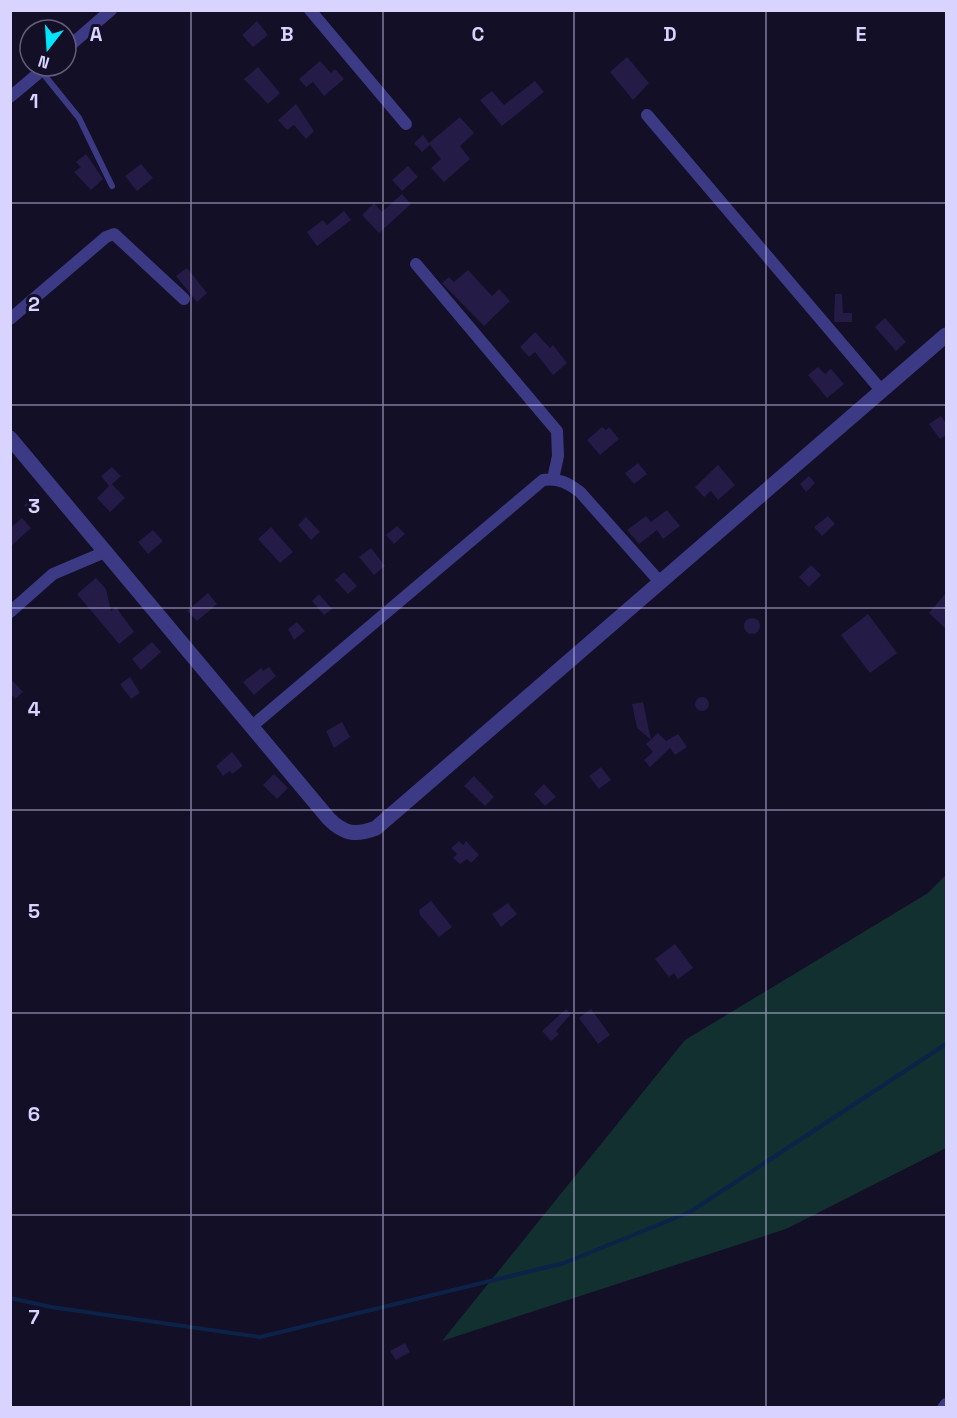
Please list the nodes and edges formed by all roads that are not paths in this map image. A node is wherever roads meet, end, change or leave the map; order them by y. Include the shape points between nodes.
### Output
1 (111, 10) edge
2 (310, 10) edge
3 (78, 39) edge
4 (33, 78) edge
5 (50, 78) edge
6 (10, 97) edge
7 (647, 115) dead end
8 (406, 124) dead end
9 (111, 186) dead end
10 (416, 264) dead end
11 (184, 299) dead end
12 (10, 319) edge
13 (946, 335) edge
14 (881, 390) junction
15 (10, 438) edge
16 (553, 479) junction
17 (105, 552) junction
18 (660, 582) junction
19 (10, 612) edge
20 (251, 727) junction
21 (946, 1404) edge
22 (943, 1407) edge

1 - 3 street
2 - 8 street
4 - 6 street
5 - 9 lane via 79,118
7 - 14 street
10 - 16 street via 557,431 558,456
11 - 12 street via 114,234
13 - 14 street
14 - 18 street
15 - 17 street
16 - 18 street via 580,492
16 - 20 street via 532,487
17 - 19 street via 53,574
17 - 20 street
18 - 20 street via 376,828 363,833 337,827
21 - 22 street

